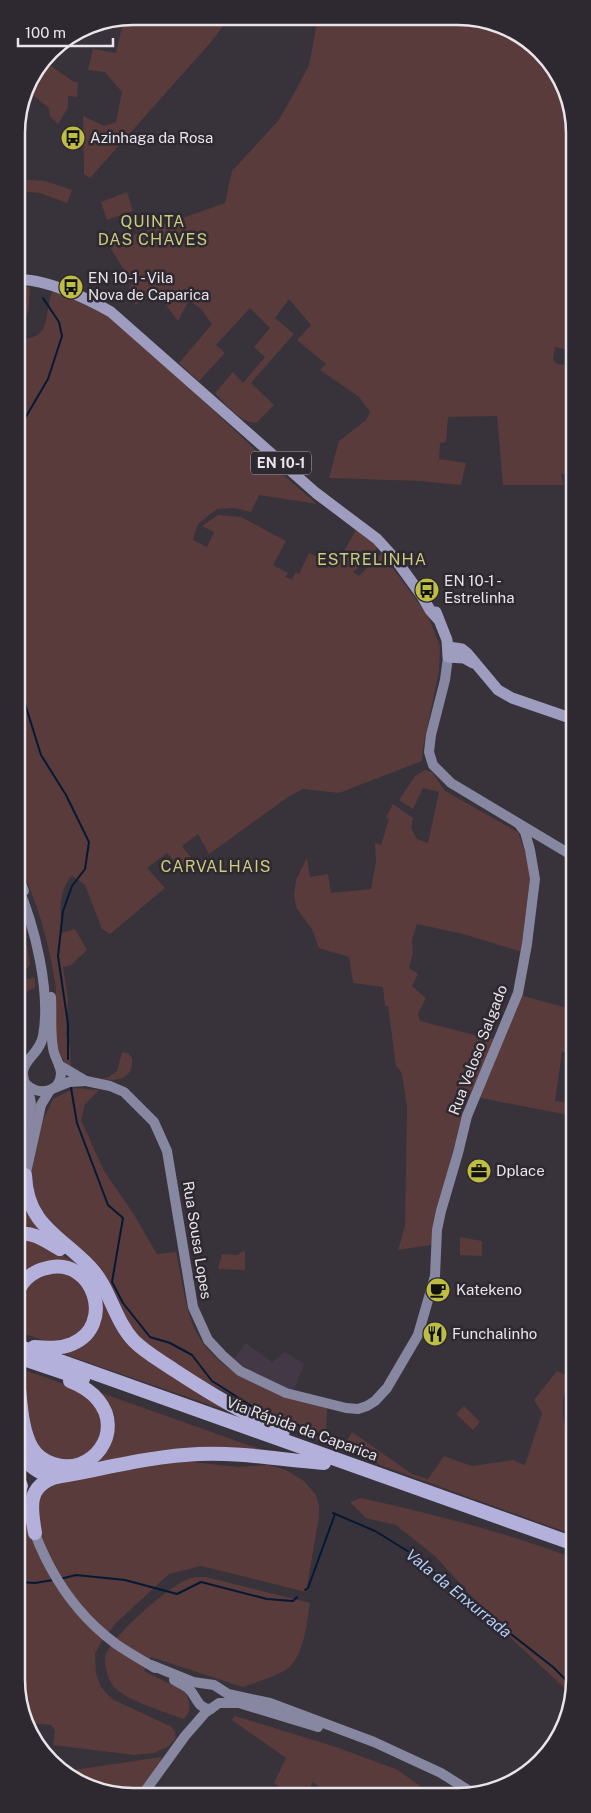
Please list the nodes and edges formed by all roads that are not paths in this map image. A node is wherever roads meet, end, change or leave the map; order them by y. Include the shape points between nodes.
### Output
1 (25, 280) edge
2 (448, 652) junction
3 (566, 717) edge
4 (532, 840) junction
5 (566, 851) edge
6 (25, 893) edge
7 (25, 906) edge
8 (33, 1056) junction
9 (25, 1064) edge
10 (58, 1064) junction
11 (86, 1081) junction
12 (26, 1083) joint
13 (52, 1089) junction
14 (25, 1145) edge
15 (25, 1158) edge
16 (25, 1186) edge
17 (25, 1233) edge
18 (86, 1264) junction
19 (25, 1280) edge
20 (25, 1353) edge
21 (25, 1354) edge
22 (25, 1355) edge
23 (380, 1396) joint
24 (25, 1431) edge
25 (327, 1460) junction
26 (25, 1463) edge
27 (56, 1477) junction
28 (25, 1487) edge
29 (25, 1505) edge
30 (35, 1533) junction
31 (566, 1541) edge
32 (566, 1549) edge
33 (151, 1665) junction
34 (212, 1685) junction
35 (197, 1700) junction
36 (215, 1706) junction
37 (189, 1731) junction
38 (404, 1756) junction
39 (465, 1787) edge
40 (147, 1788) edge

1 - 2 main road, EN 10-1 via 79,294 111,312 316,493 377,539 438,619 445,632
2 - 3 main road via 462,649 498,690 512,698
2 - 4 main road via 446,680 431,735 430,759 437,771 451,783 519,824
4 - 5 main road via 550,842
4 - 23 main road, Rua Veloso Salgado via 535,878 518,993 467,1116 441,1211 435,1276 418,1335 396,1376
6 - 10 main road via 44,959 51,998 52,1046
7 - 8 main road via 36,943 44,998 43,1034
8 - 9 main road
8 - 10 main road via 46,1054
10 - 11 main road, Rua Sousa Lopes
10 - 13 main road via 61,1076
11 - 13 main road, Rua Sousa Lopes via 69,1082
11 - 23 main road, Rua Sousa Lopes via 124,1092 154,1122 167,1151 193,1307 208,1340 240,1371 286,1393 358,1409 372,1404
12 - 13 main road via 37,1091
12 - 14 main road via 31,1105
13 - 15 main road via 41,1105
16 - 18 highway via 30,1206 41,1222
17 - 18 highway via 40,1238
18 - 25 highway via 102,1283 126,1331 146,1351 237,1410 302,1439
19 - 20 highway via 34,1272 52,1266 76,1272 88,1283 96,1308 90,1328 73,1344
21 - 25 highway, Via Rápida da Caparica
22 - 24 highway via 98,1400 106,1415 107,1430 101,1449 95,1455 82,1464 65,1467 39,1457
25 - 27 highway via 198,1454
25 - 31 highway, Via Rápida da Caparica
25 - 32 highway, Via Rápida da Caparica
26 - 27 highway via 47,1476
27 - 30 highway via 43,1483 32,1498
28 - 30 main road
29 - 30 main road
30 - 33 main road via 55,1577 81,1612 116,1644
33 - 34 main road via 194,1682
33 - 35 main road via 185,1686
34 - 35 main road via 199,1688
34 - 36 main road via 221,1695
34 - 38 main road via 228,1694 278,1706
35 - 36 main road via 202,1707
35 - 37 main road
36 - 37 main road
36 - 38 main road via 239,1703
37 - 40 main road
38 - 39 main road

